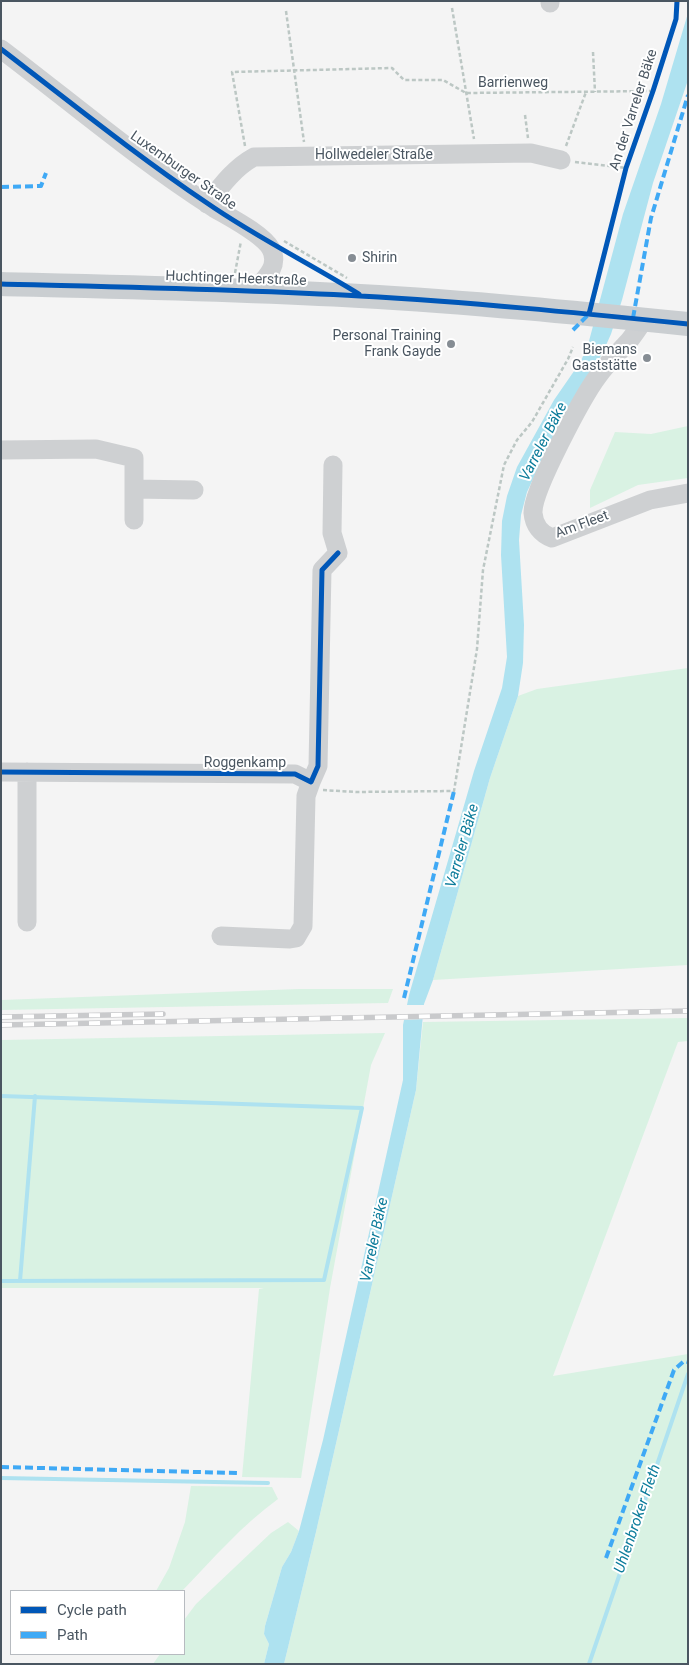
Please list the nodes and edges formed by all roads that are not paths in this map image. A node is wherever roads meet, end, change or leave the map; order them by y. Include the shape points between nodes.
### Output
1 (1, 48) edge
2 (561, 160) road end
3 (207, 204) junction
4 (1, 284) edge
5 (243, 290) junction
6 (644, 320) junction
7 (688, 324) edge
8 (1, 450) edge
9 (333, 465) dead end
10 (134, 490) junction
11 (194, 490) dead end
12 (688, 493) edge
13 (134, 520) dead end
14 (1, 772) edge
15 (27, 772) junction
16 (311, 782) junction
17 (27, 922) dead end
18 (221, 936) dead end

1 - 3 street, Luxemburger Straße
2 - 3 street, Hollwedeler Straße via 530,153 254,156 230,175
3 - 5 street, Luxemburger Straße via 266,241 274,257 274,265
4 - 5 main road, Huchtinger Heerstraße
5 - 6 main road, Huchtinger Heerstraße via 362,296
6 - 7 main road, Huchtinger Heerstraße
6 - 12 street, Am Fleet via 597,377 569,427 536,497 533,512 536,525 543,535 552,538 650,500
8 - 10 street via 96,449 134,458
9 - 16 street via 332,532 338,553 322,570 318,766
10 - 11 street
10 - 13 street
14 - 15 street, Roggenkamp
15 - 16 street, Roggenkamp via 295,774
15 - 17 street
16 - 18 street via 306,796 303,926 296,938

